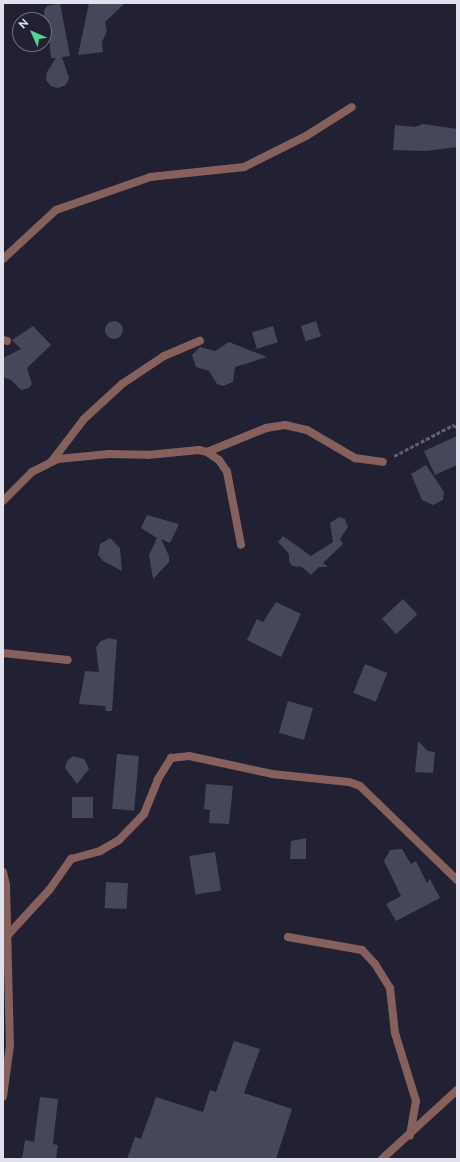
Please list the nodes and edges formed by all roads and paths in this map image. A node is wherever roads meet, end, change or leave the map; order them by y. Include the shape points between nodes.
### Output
1 (352, 107) dead end
2 (3, 259) edge
3 (200, 341) dead end
4 (457, 426) edge
5 (207, 452) junction
6 (52, 461) junction
7 (382, 462) joint
8 (3, 501) edge
9 (241, 545) dead end
10 (3, 653) edge
11 (68, 660) dead end
12 (3, 872) edge
13 (457, 880) edge
14 (7, 936) junction
15 (288, 937) dead end
16 (457, 1090) edge
17 (3, 1098) edge
18 (410, 1135) junction
19 (382, 1159) edge

1 - 2 street via 306,136 244,167 150,177 56,210
3 - 6 street via 164,356 122,384 84,419
4 - 7 path via 453,425
5 - 6 street via 199,450 148,455 109,454
5 - 7 street via 266,428 285,425 307,430 355,458
5 - 9 street via 219,460 227,472
6 - 8 street via 32,472
10 - 11 street
12 - 14 street
13 - 14 street via 360,786 349,782 272,774 190,756 171,758 158,779 144,814 120,840 100,850 70,859 50,889
14 - 17 street via 10,1045
15 - 18 street via 362,950 375,964 390,988 395,1033 416,1101
16 - 18 street
18 - 19 street

